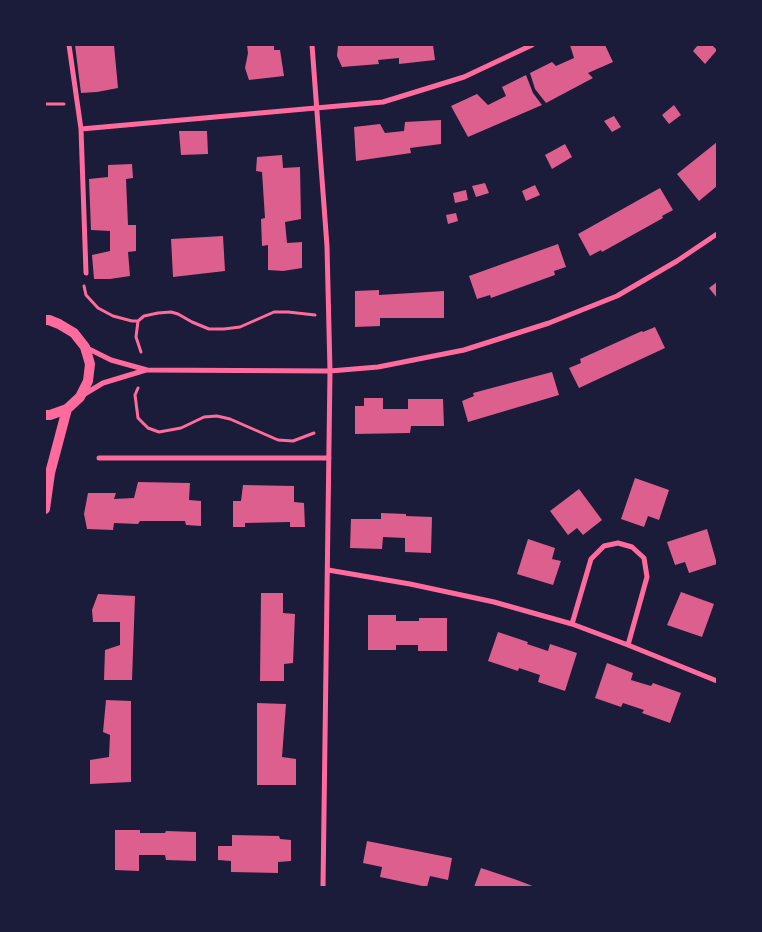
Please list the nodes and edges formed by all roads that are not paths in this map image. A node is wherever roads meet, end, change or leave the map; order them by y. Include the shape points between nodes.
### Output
1 (69, 45) edge
2 (312, 45) edge
3 (532, 45) edge
4 (318, 107) junction
5 (81, 129) junction
6 (717, 234) edge
7 (86, 273) road end
8 (46, 317) edge
9 (85, 347) junction
10 (147, 370) junction
11 (330, 371) junction
12 (80, 397) junction
13 (67, 409) junction
14 (45, 415) edge
15 (99, 458) dead end
16 (329, 458) junction
17 (45, 509) edge
18 (328, 570) junction
19 (572, 624) junction
20 (628, 645) junction
21 (717, 681) edge
22 (323, 887) edge

1 - 5 street
2 - 4 street
3 - 4 street via 464,77 383,102
4 - 5 street
4 - 11 street via 327,246
5 - 7 street
6 - 11 street via 617,296 549,323 464,350 378,367
8 - 9 main road via 74,333
9 - 10 street via 111,360
9 - 12 main road via 90,364 88,381
10 - 11 street
10 - 12 street via 103,382
11 - 16 street
12 - 13 main road
13 - 14 main road
13 - 17 main road via 50,473
15 - 16 street
16 - 18 street
18 - 19 street via 494,602
18 - 22 street
19 - 20 street
19 - 20 street via 591,560 604,546 618,543 632,547 644,558 647,577
20 - 21 street

